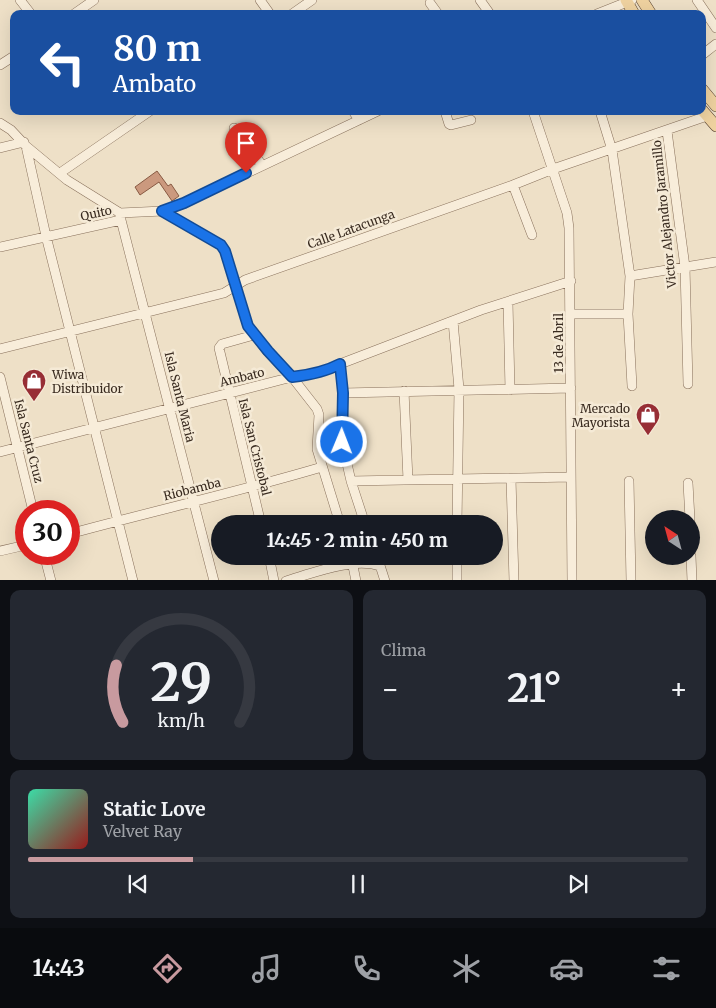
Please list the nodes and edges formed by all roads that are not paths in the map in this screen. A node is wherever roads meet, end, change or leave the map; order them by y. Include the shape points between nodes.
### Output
1 (20, 0) edge
2 (94, 0) edge
3 (312, 0) edge
4 (628, 1) edge
5 (84, 3) edge
6 (430, 3) dead end
7 (28, 10) edge
8 (298, 10) edge
9 (435, 10) edge
10 (607, 10) edge
11 (706, 13) edge
12 (716, 28) edge
13 (716, 44) edge
14 (706, 52) edge
15 (706, 94) edge
16 (716, 106) edge
17 (706, 114) edge
18 (144, 115) edge
19 (356, 115) edge
20 (370, 115) edge
21 (446, 115) edge
22 (534, 115) edge
23 (601, 115) edge
24 (701, 115) edge
25 (360, 120) junction
26 (472, 120) dead end
27 (0, 123) edge
28 (716, 126) edge
29 (234, 128) dead end
30 (667, 130) junction
31 (25, 144) junction
32 (0, 148) edge
33 (612, 150) junction
34 (262, 165) junction
35 (553, 169) junction
36 (60, 173) junction
37 (513, 185) junction
38 (162, 211) junction
39 (120, 216) junction
40 (532, 235) dead end
41 (46, 236) junction
42 (0, 247) edge
43 (716, 262) edge
44 (685, 267) junction
45 (630, 276) junction
46 (571, 281) junction
47 (236, 286) junction
48 (508, 302) junction
49 (146, 312) junction
50 (571, 314) junction
51 (628, 314) junction
52 (453, 321) junction
53 (71, 332) junction
54 (254, 335) junction
55 (0, 349) edge
56 (340, 364) junction
57 (0, 377) edge
58 (292, 377) junction
59 (688, 384) dead end
60 (632, 386) dead end
61 (571, 388) junction
62 (459, 389) junction
63 (510, 390) junction
64 (404, 391) junction
65 (228, 393) junction
66 (343, 393) junction
67 (170, 408) junction
68 (94, 427) junction
69 (18, 447) junction
70 (0, 452) edge
71 (322, 467) junction
72 (571, 477) junction
73 (511, 479) junction
74 (408, 480) junction
75 (456, 480) junction
76 (351, 481) junction
77 (628, 482) dead end
78 (688, 483) dead end
79 (252, 487) junction
80 (30, 500) edge
81 (192, 501) junction
82 (690, 510) edge
83 (259, 515) edge
84 (337, 515) edge
85 (363, 515) edge
86 (457, 515) edge
87 (118, 521) junction
88 (80, 531) edge
89 (15, 548) edge
90 (0, 552) edge
91 (47, 565) edge
92 (271, 565) edge
93 (336, 565) edge
94 (353, 565) edge
95 (375, 565) edge
96 (457, 565) edge
97 (691, 565) edge
98 (380, 566) joint
99 (51, 580) edge
100 (134, 580) edge
101 (214, 580) edge
102 (274, 580) edge
103 (286, 580) edge
104 (356, 580) edge
105 (384, 580) edge
106 (457, 580) edge
107 (514, 580) edge
108 (572, 580) edge
109 (631, 580) edge
110 (692, 580) edge

1 - 7 street
2 - 5 street
3 - 8 street
4 - 10 street
6 - 9 street
11 - 12 street
13 - 14 street
15 - 16 main road
17 - 28 main road
18 - 36 street
19 - 25 street
20 - 25 street, Quito
21 - 26 street via 451,125
22 - 35 street, 13 de Abril
23 - 33 street
24 - 30 street, Calle Latacunga
25 - 34 street, Quito
27 - 31 street
29 - 34 street
30 - 33 street, Calle Latacunga
30 - 44 street, Victor Alejandro Jaramillo
31 - 32 street
31 - 36 street
31 - 41 street
33 - 35 street, Calle Latacunga
33 - 45 street
34 - 38 street, Quito
35 - 37 street, Calle Latacunga
35 - 46 street, 13 de Abril via 567,213
36 - 39 street
37 - 40 street
37 - 47 street, Calle Latacunga via 245,280
38 - 39 street, Quito
38 - 47 street via 221,245
39 - 41 street, Quito
39 - 49 street, Isla Santa Maria
41 - 42 street, Quito
41 - 53 street
43 - 44 street
44 - 45 street
44 - 59 street, Victor Alejandro Jaramillo
45 - 51 street
46 - 48 street, Ambato
46 - 50 street, 13 de Abril
47 - 49 street, Calle Latacunga via 224,293
47 - 54 street via 248,326
48 - 52 street, Ambato
48 - 63 street
49 - 53 street, Calle Latacunga
49 - 67 street, Isla Santa Maria
50 - 51 street
50 - 61 street, 13 de Abril
51 - 60 street
52 - 56 street, Ambato
52 - 62 street
53 - 55 street, Calle Latacunga
53 - 68 street
54 - 58 street
54 - 65 street, Isla San Cristobal via 218,348
56 - 58 street, Ambato via 306,376
56 - 66 street
57 - 69 street, Isla Santa Cruz
58 - 65 street, Ambato
58 - 71 street via 319,415 317,449
61 - 63 street
61 - 72 street, 13 de Abril
62 - 63 street
62 - 64 street
62 - 75 street
64 - 66 street
64 - 74 street
65 - 67 street, Ambato
65 - 79 street, Isla San Cristobal
66 - 76 street via 342,442
67 - 68 street, Ambato
67 - 81 street, Isla Santa Maria
68 - 69 street, Ambato
68 - 87 street
69 - 70 street, Ambato
69 - 80 street, Isla Santa Cruz
71 - 79 street, Riobamba
71 - 84 street
72 - 73 street
72 - 108 street, 13 de Abril
73 - 75 street
73 - 107 street
74 - 75 street
74 - 76 street
75 - 86 street
76 - 85 street
77 - 109 street
78 - 82 street
79 - 81 street, Riobamba
79 - 83 street, Isla San Cristobal
81 - 87 street, Riobamba
81 - 101 street, Isla Santa Maria
87 - 88 street, Riobamba
87 - 100 street
89 - 90 street
91 - 99 street
92 - 102 street
93 - 103 street
94 - 104 street
95 - 98 street
96 - 106 street
97 - 110 street
98 - 105 street

